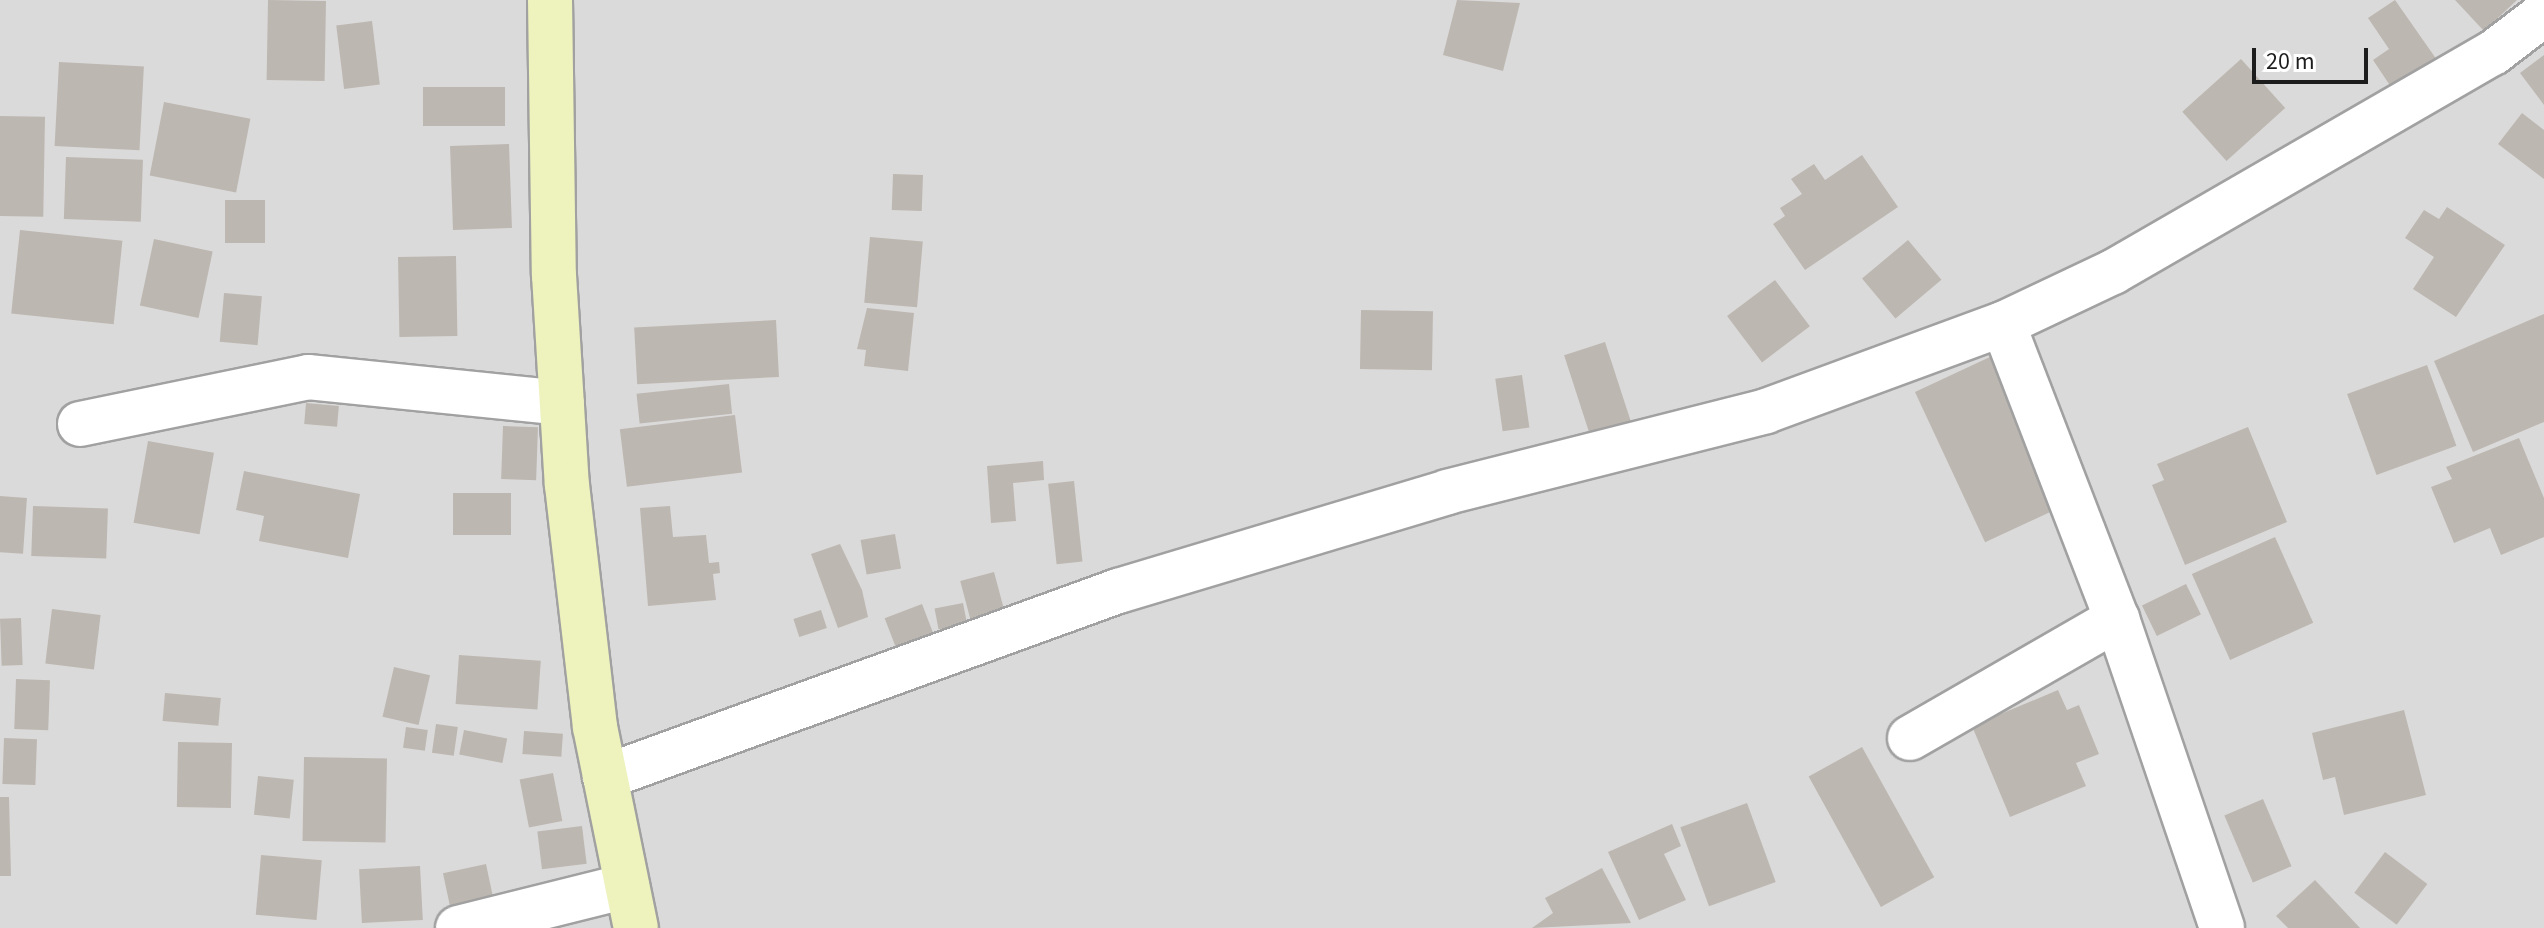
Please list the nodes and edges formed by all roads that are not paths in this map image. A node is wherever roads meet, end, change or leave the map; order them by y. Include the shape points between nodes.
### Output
1 (550, 0) edge
2 (2544, 14) edge
3 (2003, 324) junction
4 (562, 403) junction
5 (80, 424) dead end
6 (2117, 619) junction
7 (1910, 738) dead end
8 (605, 777) junction
9 (627, 886) junction
10 (458, 928) edge
11 (636, 928) edge
12 (2222, 928) edge

1 - 4 street
2 - 3 street via 2493,53 2113,272
3 - 6 street
3 - 8 street via 1766,411 1447,492 1118,591
4 - 5 street via 308,377
4 - 8 street
6 - 7 street
6 - 12 street
8 - 9 street
9 - 10 street
9 - 11 street

